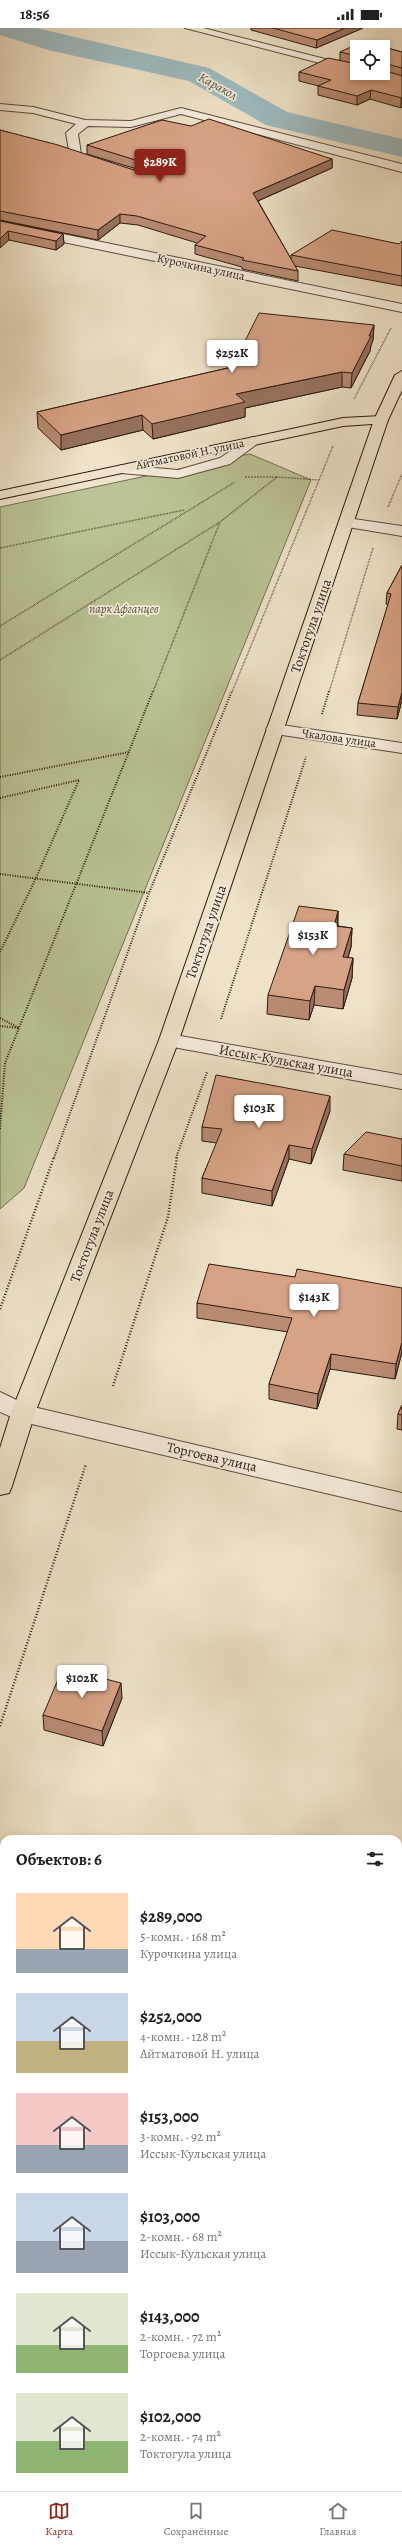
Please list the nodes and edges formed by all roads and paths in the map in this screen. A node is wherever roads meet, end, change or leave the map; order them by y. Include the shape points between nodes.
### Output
1 (190, 28) edge
2 (350, 68) edge
3 (0, 107) edge
4 (85, 123) junction
5 (110, 167) edge
6 (402, 168) edge
7 (0, 225) edge
8 (402, 308) edge
9 (402, 375) edge
10 (351, 406) dead end
11 (381, 420) junction
12 (252, 441) joint
13 (334, 444) dead end
14 (121, 469) joint
15 (402, 474) edge
16 (277, 477) junction
17 (243, 478) dead end
18 (319, 480) junction
19 (237, 482) dead end
20 (0, 495) edge
21 (388, 507) dead end
22 (187, 510) junction
23 (220, 522) junction
24 (347, 522) junction
25 (402, 531) edge
26 (375, 542) dead end
27 (0, 548) edge
28 (0, 626) edge
29 (0, 660) edge
30 (321, 720) dead end
31 (275, 729) junction
32 (402, 748) edge
33 (129, 752) junction
34 (306, 756) dead end
35 (0, 777) edge
36 (0, 798) edge
37 (0, 874) edge
38 (36, 878) junction
39 (77, 883) junction
40 (149, 893) junction
41 (0, 952) edge
42 (0, 1018) edge
43 (221, 1020) dead end
44 (0, 1026) edge
45 (19, 1028) junction
46 (169, 1040) junction
47 (207, 1071) dead end
48 (402, 1082) edge
49 (0, 1129) edge
50 (0, 1309) edge
51 (113, 1386) dead end
52 (0, 1401) edge
53 (23, 1413) junction
54 (86, 1464) dead end
55 (0, 1486) edge
56 (402, 1502) edge
57 (0, 1726) edge

1 - 2 street
3 - 4 street via 34,110
4 - 5 street via 72,133 76,156
4 - 6 street via 131,124 181,111
7 - 8 street, Курочкина улица
8 - 10 path
9 - 11 main road, Токтогула улица
11 - 12 main road, Айтматовой Н. улица via 343,422
11 - 24 main road, Токтогула улица
12 - 14 street via 225,462 178,474
13 - 18 path
14 - 20 main road, Айтматовой Н. улица
15 - 21 path
16 - 17 path
16 - 18 path
16 - 23 path
18 - 40 path
19 - 22 path
22 - 27 path
22 - 28 path
23 - 29 path
23 - 33 path
24 - 25 street
24 - 31 main road, Токтогула улица
26 - 30 path
31 - 32 street, Чкалова улица
31 - 46 main road, Токтогула улица
33 - 35 path
33 - 39 path
34 - 43 path
36 - 38 path via 79,780
37 - 38 path
38 - 39 path
38 - 41 path
39 - 40 path
39 - 45 path
40 - 50 path
42 - 45 path
44 - 45 path
45 - 49 path via 5,1063
46 - 48 street, Иссык-Кульская улица
46 - 53 main road, Токтогула улица
47 - 51 path via 176,1159 168,1217
52 - 53 street, Торгоева улица
53 - 55 main road, Токтогула улица
53 - 56 street, Торгоева улица
54 - 57 path

